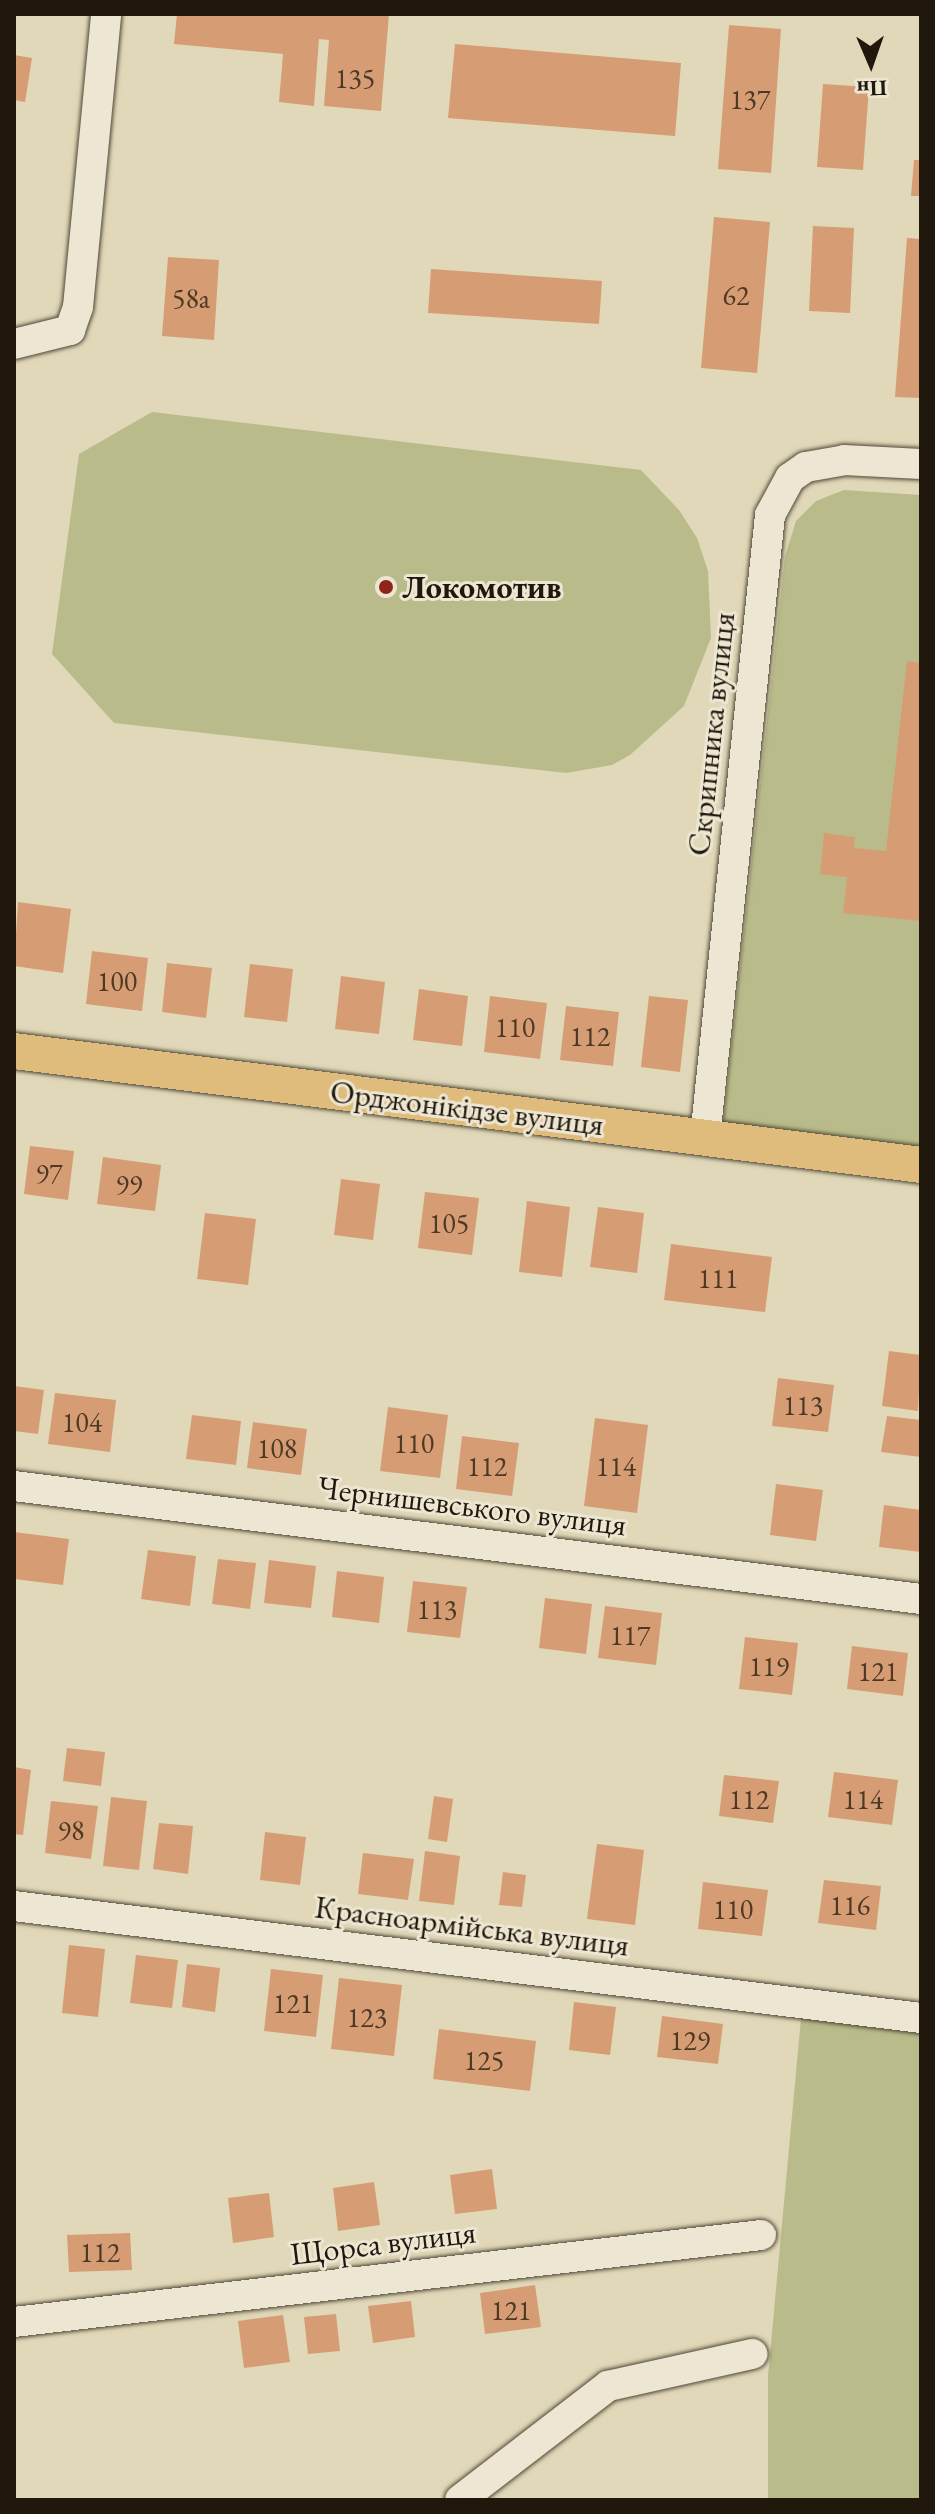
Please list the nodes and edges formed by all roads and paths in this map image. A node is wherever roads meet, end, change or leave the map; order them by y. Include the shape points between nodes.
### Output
1 (106, 14) edge
2 (14, 344) edge
3 (921, 464) edge
4 (14, 1051) edge
5 (705, 1138) junction
6 (921, 1165) edge
7 (14, 1486) edge
8 (921, 1599) edge
9 (14, 1906) edge
10 (921, 2018) edge
11 (761, 2235) dead end
12 (14, 2322) edge
13 (752, 2354) dead end
14 (460, 2500) edge

1 - 2 street via 78,307 70,330
3 - 5 street, Скрипника вулиця via 844,460 806,467 790,478 770,515
4 - 5 main road, Орджонікідзе вулиця
5 - 6 main road, Орджонікідзе вулиця
7 - 8 street, Чернишевського вулиця
9 - 10 street, Красноармійська вулиця
11 - 12 street, Щорса вулиця
13 - 14 street via 608,2386

